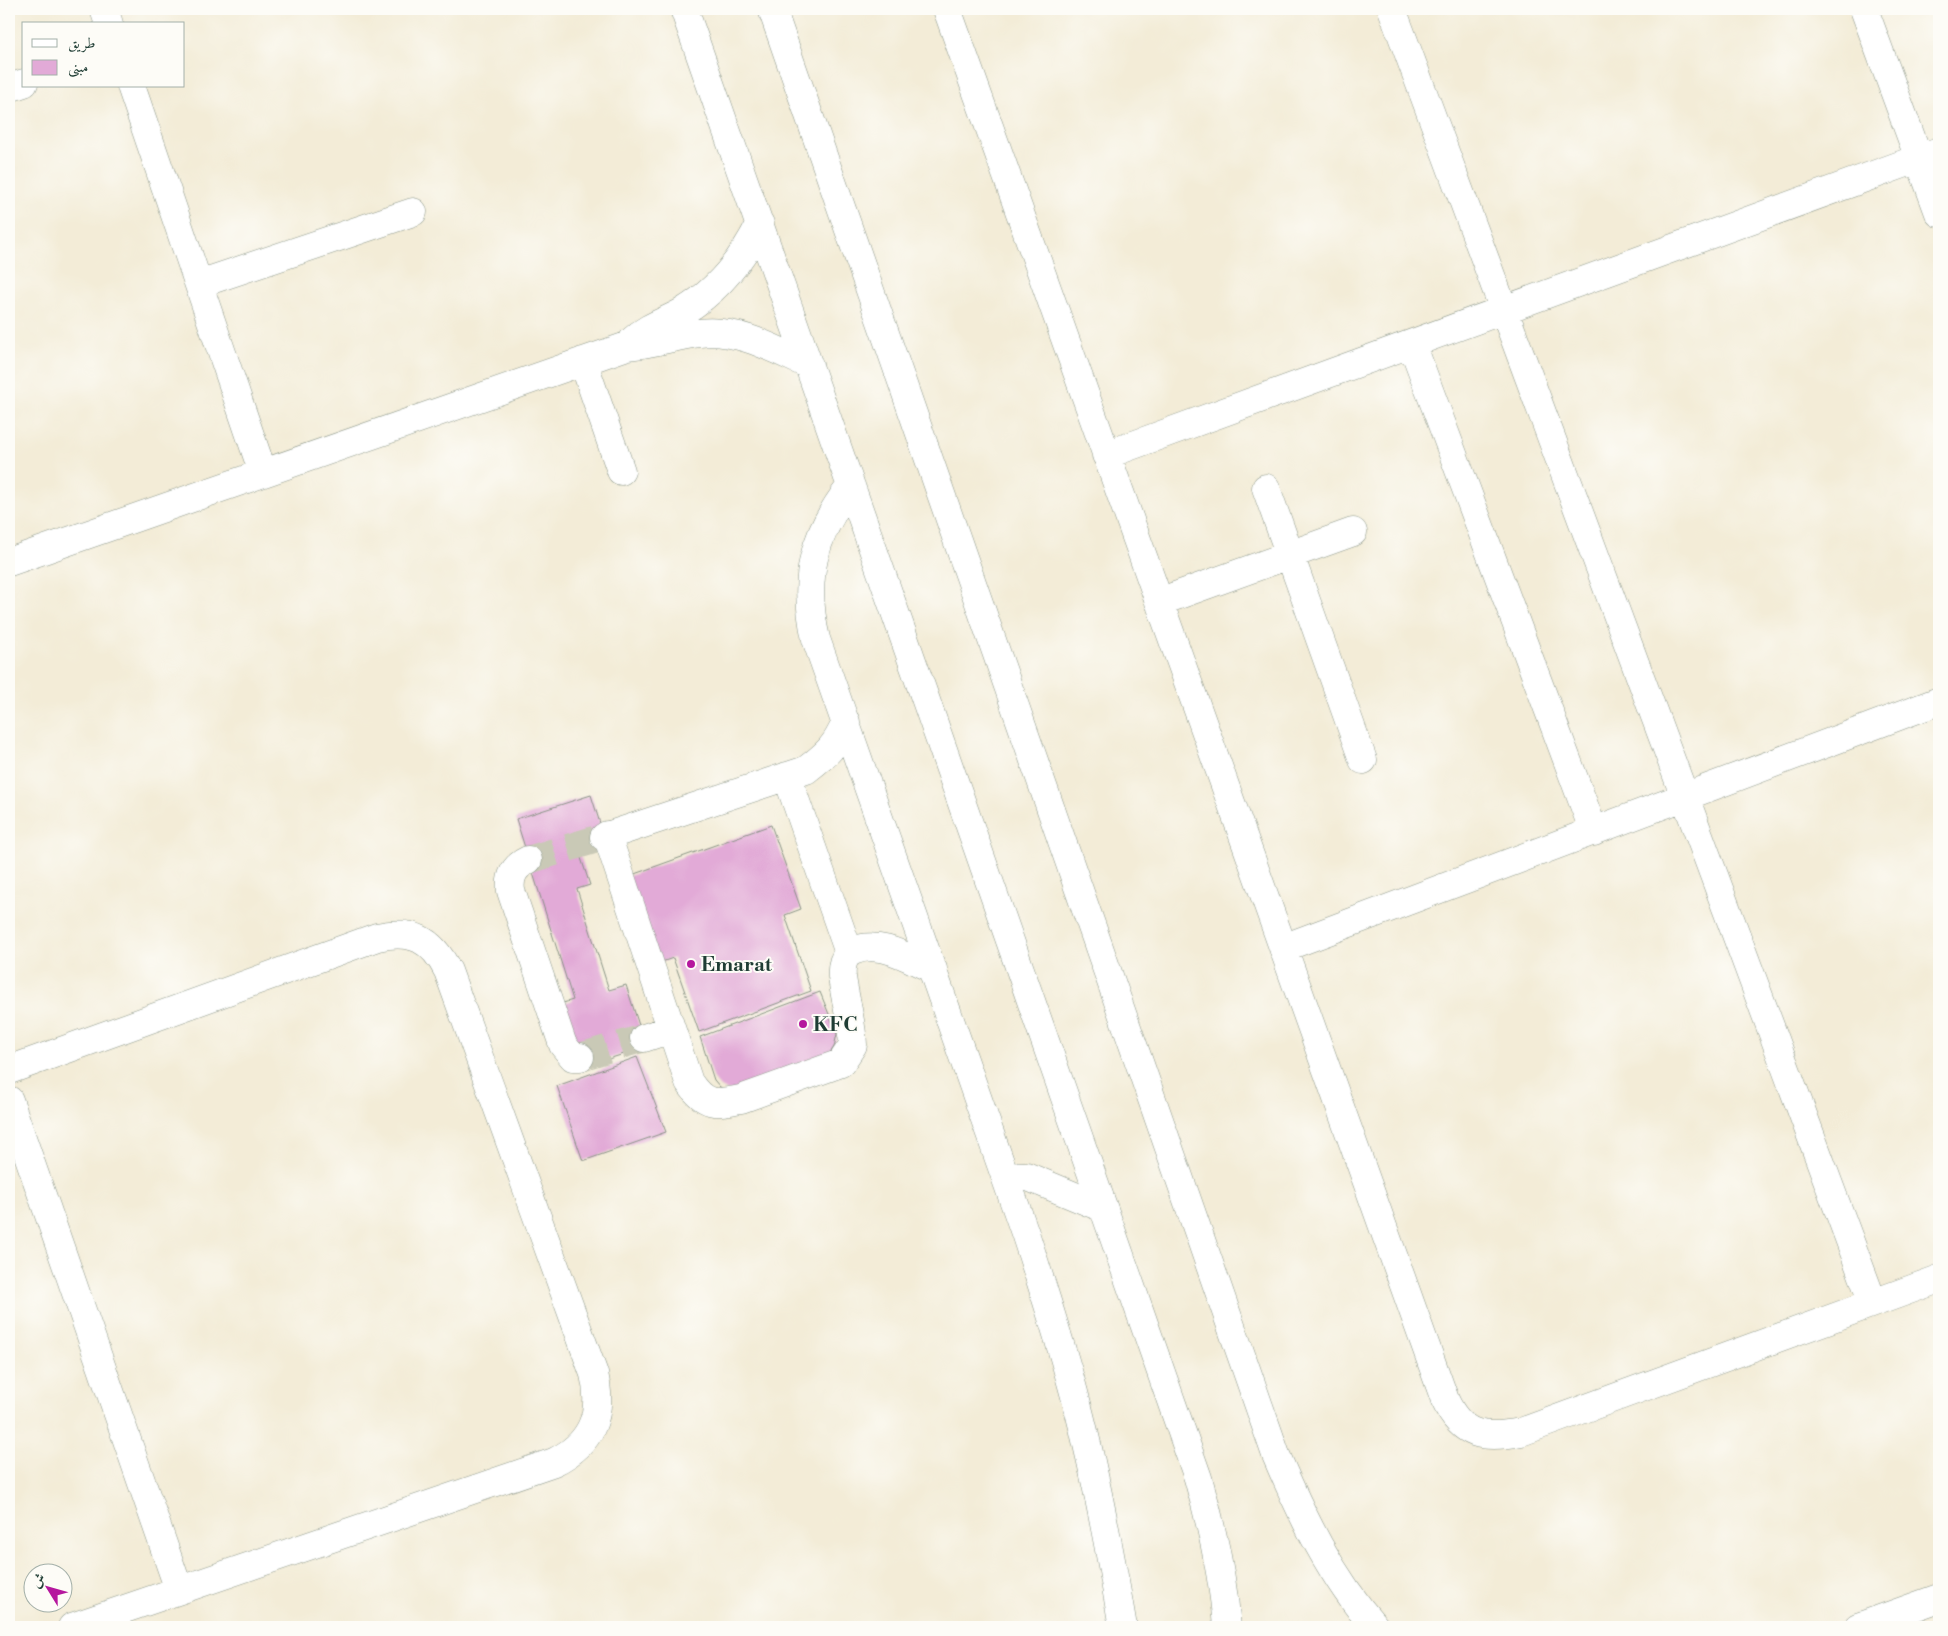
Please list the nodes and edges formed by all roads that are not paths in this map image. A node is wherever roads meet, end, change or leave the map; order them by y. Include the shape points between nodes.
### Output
1 (104, 9) edge
2 (684, 9) edge
3 (772, 9) edge
4 (948, 9) edge
5 (1392, 9) edge
6 (1864, 9) edge
7 (109, 22) edge
8 (22, 84) edge
9 (9, 88) edge
10 (132, 88) edge
11 (1929, 155) edge
12 (413, 212) dead end
13 (1939, 213) edge
14 (760, 224) junction
15 (199, 284) junction
16 (1504, 310) junction
17 (1412, 344) junction
18 (627, 346) junction
19 (583, 361) junction
20 (808, 365) junction
21 (1106, 455) junction
22 (621, 471) dead end
23 (263, 473) junction
24 (851, 486) junction
25 (1266, 488) dead end
26 (1353, 532) dead end
27 (1290, 555) junction
28 (9, 562) edge
29 (1159, 602) junction
30 (1939, 701) edge
31 (846, 722) junction
32 (1363, 760) dead end
33 (787, 776) junction
34 (1685, 798) junction
35 (1594, 832) junction
36 (528, 860) tunnel mouth
37 (1283, 948) junction
38 (849, 952) junction
39 (933, 969) junction
40 (671, 1029) junction
41 (644, 1038) tunnel mouth
42 (580, 1057) dead end
43 (9, 1070) edge
44 (9, 1100) edge
45 (1005, 1175) junction
46 (1103, 1208) junction
47 (1939, 1279) edge
48 (1873, 1303) junction
49 (179, 1590) junction
50 (1939, 1598) edge
51 (72, 1627) edge
52 (1123, 1627) edge
53 (1227, 1627) edge
54 (1375, 1627) edge
55 (1858, 1627) edge

1 - 7 street
2 - 14 street
3 - 54 street via 1276,1455 1317,1543
4 - 21 street
5 - 16 street
6 - 11 street
8 - 9 street
10 - 15 street
11 - 13 street
11 - 16 street
12 - 15 street
14 - 18 street via 745,252 720,283 683,312 643,332
14 - 20 street
15 - 23 street
16 - 17 street
16 - 34 street
17 - 21 street
17 - 35 street
18 - 19 street
18 - 20 street via 700,333 729,334 756,341
19 - 22 street
19 - 23 street
20 - 24 street
21 - 29 street
23 - 28 street
24 - 31 street via 836,504 816,547 809,593 816,639
24 - 46 street
25 - 27 street
26 - 27 street
27 - 29 street
27 - 32 street
29 - 37 street
30 - 34 street
31 - 33 street via 839,740 824,756 806,770
31 - 39 street
33 - 38 street
33 - 40 street via 606,836
34 - 35 street
34 - 48 street
35 - 37 street
36 - 42 street via 513,873 511,891 563,1045 573,1057
37 - 48 street via 1445,1400 1456,1420 1465,1427 1487,1436 1521,1432
38 - 39 street via 861,947 888,949
38 - 40 street via 843,961 842,975 853,1045 840,1063 741,1098 709,1102 698,1095 689,1082
39 - 45 street
40 - 41 street
43 - 49 street via 377,937 403,934 428,943 448,971 594,1374 598,1409 583,1442 570,1454
44 - 49 street
45 - 46 street via 1026,1176
45 - 52 street via 1052,1316 1076,1401 1097,1486
46 - 53 street via 1198,1478 1213,1534
47 - 48 street
49 - 51 street
50 - 55 street

